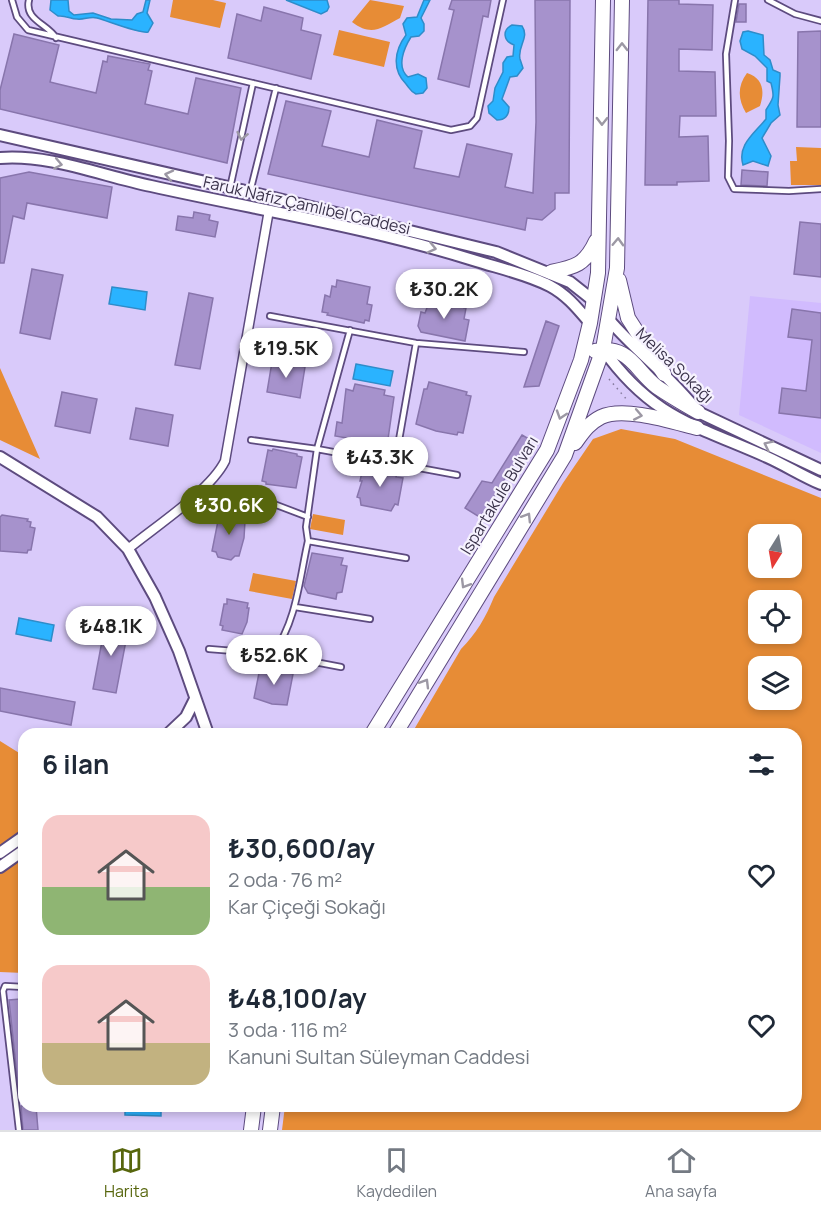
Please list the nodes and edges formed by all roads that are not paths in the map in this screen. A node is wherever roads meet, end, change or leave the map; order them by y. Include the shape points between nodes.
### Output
1 (12, 0) edge
2 (29, 0) edge
3 (503, 0) edge
4 (603, 0) edge
5 (622, 0) edge
6 (735, 0) edge
7 (768, 0) edge
8 (821, 21) edge
9 (56, 38) junction
10 (253, 83) junction
11 (276, 88) junction
12 (0, 135) edge
13 (0, 158) edge
14 (230, 188) junction
15 (821, 189) edge
16 (256, 193) junction
17 (283, 200) junction
18 (269, 210) junction
19 (600, 234) junction
20 (617, 268) junction
21 (550, 273) junction
22 (594, 301) junction
23 (270, 316) dead end
24 (610, 321) junction
25 (590, 323) junction
26 (350, 330) junction
27 (416, 343) junction
28 (603, 350) junction
29 (524, 352) dead end
30 (581, 360) junction
31 (664, 374) junction
32 (698, 412) junction
33 (697, 428) junction
34 (251, 440) dead end
35 (317, 448) junction
36 (0, 457) edge
37 (395, 463) junction
38 (560, 464) junction
39 (821, 470) edge
40 (457, 475) dead end
41 (821, 484) edge
42 (237, 490) dead end
43 (308, 517) junction
44 (308, 541) junction
45 (128, 549) junction
46 (406, 558) dead end
47 (295, 608) junction
48 (370, 620) dead end
49 (208, 649) dead end
50 (273, 654) junction
51 (341, 667) dead end
52 (195, 699) junction
53 (174, 728) edge
54 (206, 728) edge
55 (376, 728) edge
56 (399, 728) edge
57 (18, 840) edge
58 (0, 853) edge
59 (18, 854) edge
60 (0, 867) edge
61 (18, 987) edge
62 (253, 1112) edge
63 (272, 1112) edge
64 (19, 1130) edge
65 (251, 1130) edge
66 (270, 1130) edge

1 - 9 lane via 17,17 28,30
2 - 9 lane via 30,14 52,30
3 - 11 lane via 477,118 470,126 451,130
4 -> 19 main road, Ispartakule Bulvarı
20 -> 5 main road
6 - 15 lane via 726,54 728,177 734,189
7 - 8 lane via 795,14
9 - 10 lane
10 - 11 lane
10 -> 14 lane
11 - 16 lane
14 -> 12 street, Faruk Nafız Çamlıbel Caddesi
13 -> 18 street, Faruk Nafız Çamlıbel Caddesi via 14,156 65,165
14 - 16 street, Faruk Nafız Çamlıbel Caddesi
16 - 17 street, Faruk Nafız Çamlıbel Caddesi
16 - 18 street
17 - 18 street
17 - 21 street, Faruk Nafız Çamlıbel Caddesi via 496,252
18 -> 25 street, Faruk Nafız Çamlıbel Caddesi via 442,250 532,278 560,292
18 - 45 street via 225,460 205,486
19 - 21 main road via 582,263
19 - 22 main road, Ispartakule Bulvarı
20 - 24 main road
20 - 31 main road via 628,318
21 - 22 street, Faruk Nafız Çamlıbel Caddesi via 570,282
22 - 24 main road
22 - 25 main road, Ispartakule Bulvarı
23 - 26 lane
24 - 28 main road
24 - 31 street, Melisa Sokağı
25 - 28 main road
25 - 30 main road, Ispartakule Bulvarı
26 - 27 lane
26 - 35 lane
27 - 29 lane
27 - 37 lane
28 - 30 main road
28 - 32 main road via 614,349 624,354 656,386
28 - 33 street, Melisa Sokağı via 642,395
28 - 38 main road
30 -> 55 main road, Ispartakule Bulvarı via 547,450
31 - 32 street, Melisa Sokağı
39 -> 32 street, Melisa Sokağı
38 -> 33 main road via 587,427 607,415 633,414
33 - 41 street, Melisa Sokağı
34 - 35 lane
35 - 37 lane
35 - 43 lane
36 - 45 street via 97,517
37 - 40 lane
56 -> 38 main road
42 - 43 lane
43 - 44 lane
44 - 46 lane
44 - 47 lane
45 - 52 street via 155,597
47 - 48 lane
47 - 50 lane via 286,636
49 - 50 lane
50 - 51 lane
52 - 53 street via 186,717
52 - 54 street
57 - 58 street
59 - 60 street
61 - 64 lane via 5,986 3,991
62 - 65 main road
63 - 66 main road

